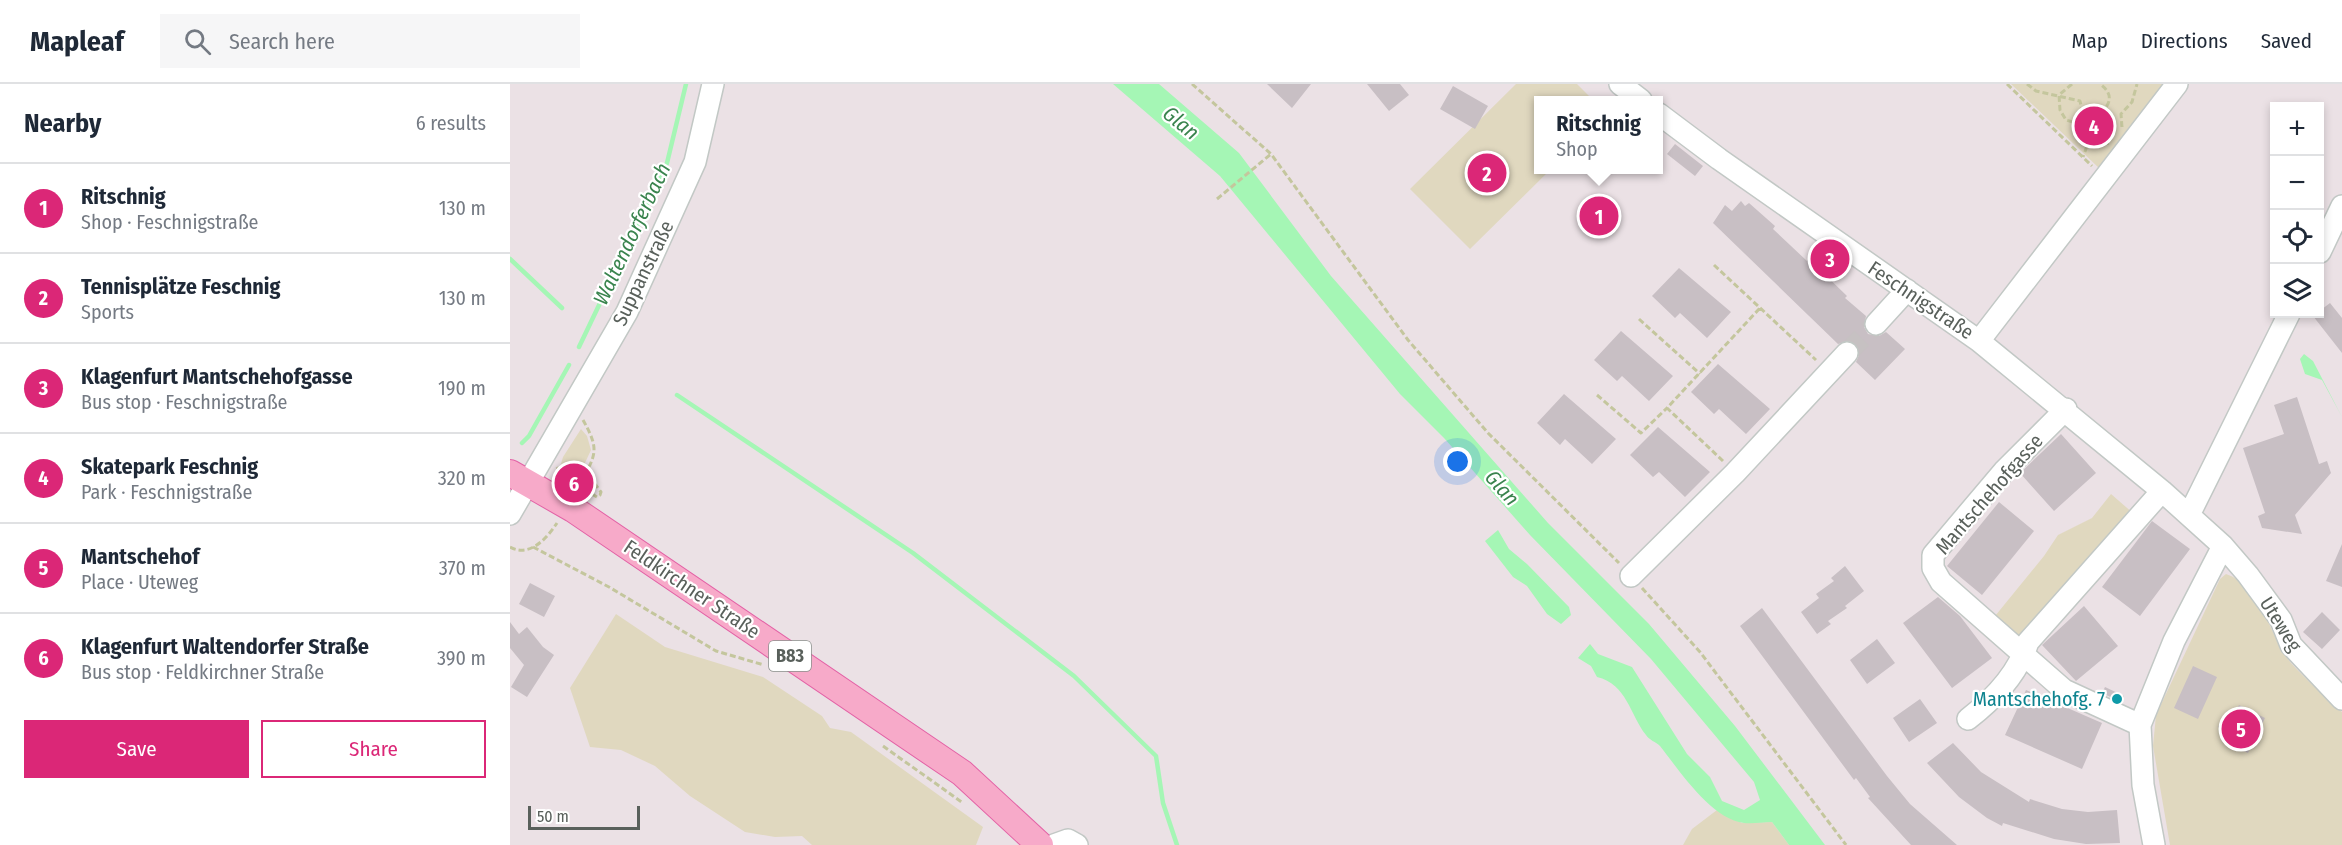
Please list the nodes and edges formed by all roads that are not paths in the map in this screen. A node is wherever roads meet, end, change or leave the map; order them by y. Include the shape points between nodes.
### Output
1 (712, 84) edge
2 (1620, 84) edge
3 (2177, 84) edge
4 (1636, 96) edge
5 (1663, 117) edge
6 (2342, 206) edge
7 (2324, 242) edge
8 (1906, 290) junction
9 (2287, 318) edge
10 (1876, 324) tunnel mouth
11 (1979, 341) junction
12 (1848, 353) tunnel mouth
13 (2066, 409) junction
14 (519, 478) edge
15 (2162, 491) junction
16 (510, 514) edge
17 (2189, 515) junction
18 (2223, 546) junction
19 (1631, 576) road end
20 (2024, 656) junction
21 (2342, 699) edge
22 (1968, 719) dead end
23 (2140, 725) junction
24 (1040, 845) edge
25 (1054, 845) edge
26 (1077, 845) edge
27 (2154, 845) edge

1 - 14 street, Suppanstraße via 695,162 627,312
2 - 4 street
3 - 11 street, Feschnigstraße
5 - 8 street, Feschnigstraße
6 - 7 street
8 - 10 street
8 - 11 street, Feschnigstraße
9 - 17 street
11 - 13 street
12 - 19 street
13 - 15 street
13 - 20 street, Mantschehofgasse via 2004,471 1933,555 1933,568 1941,582
14 - 16 street, Suppanstraße
14 - 24 main road, Feldkirchner Straße / B83 via 708,598 962,773
15 - 17 street
15 - 20 street via 2028,642
17 - 18 street
18 - 21 street, Uteweg via 2281,620 2291,645
18 - 23 street via 2174,641
20 - 22 street via 1996,696
20 - 23 street, Mantschehofgasse via 2064,690
23 - 27 street via 2143,785
25 - 26 street via 1068,840

